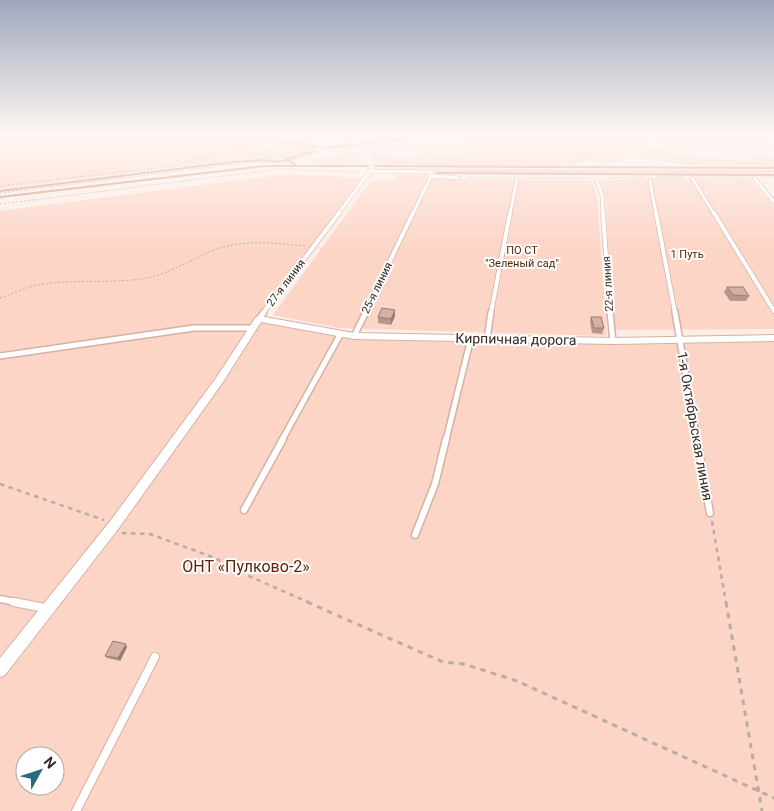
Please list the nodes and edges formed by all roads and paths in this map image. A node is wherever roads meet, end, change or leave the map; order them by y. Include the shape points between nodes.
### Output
1 (106, 174) edge
2 (159, 174) edge
3 (242, 174) edge
4 (368, 174) edge
5 (431, 174) edge
6 (431, 177) junction
7 (459, 177) joint
8 (644, 177) dead end
9 (654, 177) dead end
10 (754, 177) joint
11 (760, 177) dead end
12 (774, 177) edge
13 (692, 178) dead end
14 (517, 179) dead end
15 (596, 181) dead end
16 (650, 181) dead end
17 (0, 186) edge
18 (0, 194) edge
19 (774, 202) edge
20 (0, 204) edge
21 (313, 247) junction
22 (0, 298) edge
23 (774, 311) edge
24 (256, 324) junction
25 (340, 335) junction
26 (354, 336) junction
27 (470, 338) junction
28 (774, 338) edge
29 (487, 339) junction
30 (680, 339) junction
31 (613, 340) junction
32 (0, 356) edge
33 (0, 484) edge
34 (244, 510) dead end
35 (710, 513) joint
36 (112, 527) junction
37 (415, 535) dead end
38 (0, 599) edge
39 (48, 609) junction
40 (155, 657) dead end
41 (0, 670) edge
42 (758, 791) junction
43 (774, 798) edge
44 (76, 811) edge
45 (762, 811) edge

1 - 17 path
2 - 18 path
3 - 20 path
4 - 21 lane, 27-я линия
5 - 6 lane
6 - 7 lane
6 - 26 lane, 25-я линия
7 - 8 path
9 - 10 path
10 - 19 lane
11 - 12 path
13 - 23 lane
14 - 29 lane
15 - 31 lane, 22-я линия via 602,195
16 - 30 lane, 1-я Октябрьская линия
21 - 22 path via 268,241 238,243 146,278 50,283 20,289
21 - 24 lane, 27-я линия
24 - 25 street, Кирпичная дорога
24 - 32 lane via 171,330
24 - 36 street via 220,380
25 - 26 street, Кирпичная дорога
25 - 34 lane
26 - 27 street, Кирпичная дорога
27 - 29 street, Кирпичная дорога
27 - 37 lane via 435,484
28 - 30 street, Кирпичная дорога
29 - 31 street, Кирпичная дорога
30 - 31 street, Кирпичная дорога
30 - 35 lane, 1-я Октябрьская линия
33 - 36 path
35 - 42 path
36 - 39 street
36 - 42 path via 123,533 150,534 215,558 443,662 464,664 517,681
38 - 39 lane
39 - 41 street
40 - 44 lane
42 - 43 path
42 - 45 path

